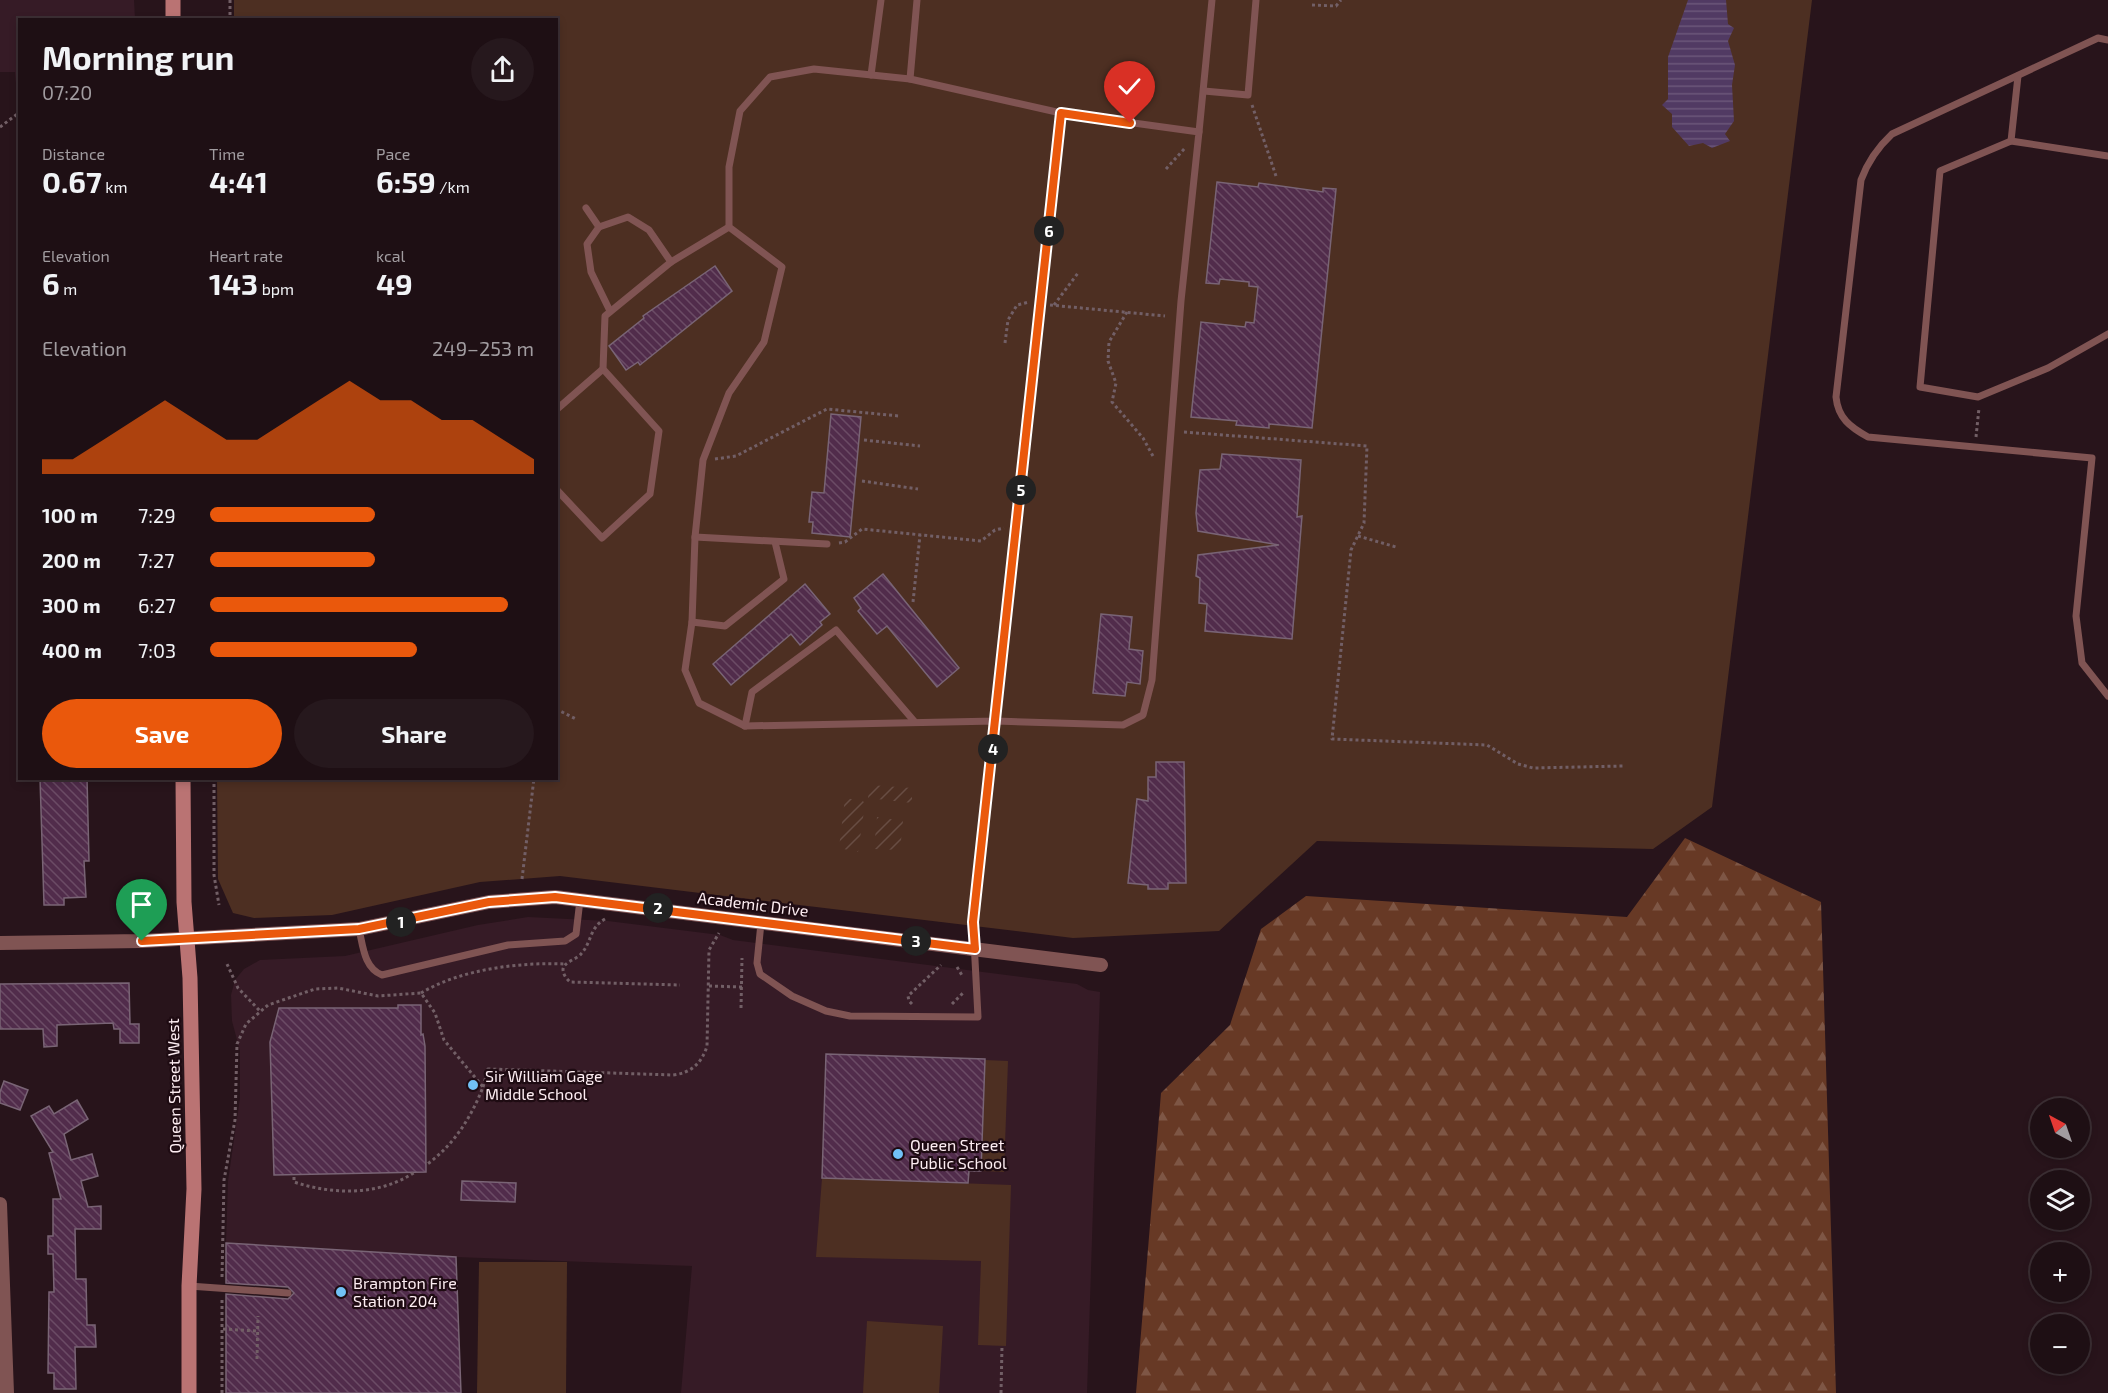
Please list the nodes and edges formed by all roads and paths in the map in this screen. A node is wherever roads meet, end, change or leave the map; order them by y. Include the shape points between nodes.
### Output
1 (173, 0) edge
2 (230, 0) edge
3 (881, 0) edge
4 (916, 0) edge
5 (1212, 0) edge
6 (1256, 0) edge
7 (1341, 0) edge
8 (1312, 5) dead end
9 (173, 18) edge
10 (230, 18) edge
11 (2108, 40) edge
12 (871, 75) junction
13 (2018, 76) junction
14 (910, 79) junction
15 (1204, 91) junction
16 (1248, 95) junction
17 (1061, 113) junction
18 (18, 114) edge
19 (0, 127) edge
20 (1199, 132) junction
21 (2011, 141) junction
22 (2108, 156) edge
23 (1166, 169) dead end
24 (1276, 176) dead end
25 (586, 208) dead end
26 (599, 227) junction
27 (729, 227) junction
28 (671, 262) junction
29 (1078, 273) dead end
30 (1041, 304) junction
31 (1054, 305) junction
32 (610, 311) junction
33 (1127, 312) junction
34 (1165, 316) dead end
35 (2108, 334) edge
36 (1005, 343) dead end
37 (603, 369) junction
38 (1978, 398) junction
39 (558, 408) edge
40 (899, 416) dead end
41 (1184, 432) dead end
42 (864, 440) dead end
43 (920, 446) dead end
44 (1974, 448) junction
45 (1154, 458) dead end
46 (703, 460) junction
47 (862, 481) dead end
48 (918, 489) dead end
49 (558, 491) edge
50 (1017, 526) junction
51 (920, 535) junction
52 (1358, 536) junction
53 (695, 537) junction
54 (775, 542) junction
55 (827, 544) joint
56 (1396, 547) dead end
57 (914, 602) dead end
58 (692, 622) junction
59 (2108, 696) edge
60 (558, 709) edge
61 (576, 719) dead end
62 (914, 721) junction
63 (996, 721) junction
64 (744, 726) junction
65 (1623, 766) dead end
66 (183, 780) edge
67 (214, 780) edge
68 (534, 780) edge
69 (522, 879) dead end
70 (580, 898) junction
71 (219, 905) dead end
72 (606, 918) dead end
73 (761, 921) junction
74 (359, 929) junction
75 (719, 933) dead end
76 (187, 937) junction
77 (0, 943) edge
78 (975, 949) junction
79 (742, 958) dead end
80 (227, 964) dead end
81 (566, 964) junction
82 (941, 965) dead end
83 (1101, 965) dead end
84 (957, 968) dead end
85 (964, 981) dead end
86 (680, 985) dead end
87 (709, 986) junction
88 (742, 987) junction
89 (964, 989) dead end
90 (422, 993) junction
91 (916, 1004) dead end
92 (946, 1005) dead end
93 (741, 1008) dead end
94 (260, 1011) junction
95 (483, 1087) junction
96 (426, 1165) dead end
97 (416, 1172) dead end
98 (294, 1177) dead end
99 (0, 1204) edge
100 (222, 1260) dead end
101 (189, 1286) junction
102 (288, 1293) dead end
103 (258, 1316) dead end
104 (223, 1321) dead end
105 (222, 1329) junction
106 (257, 1331) junction
107 (1002, 1346) dead end
108 (257, 1359) dead end
109 (7, 1393) edge
110 (189, 1393) edge
111 (222, 1393) edge
112 (1001, 1393) edge

1 - 9 main road
2 - 10 path
3 - 12 lane
4 - 14 lane
5 - 15 lane
6 - 16 lane
7 - 8 path via 1336,6
11 - 13 lane via 2098,38
12 - 14 lane
12 - 27 lane via 814,69 770,77 740,111 729,167
13 - 21 lane
13 - 44 lane via 1892,134 1868,162 1858,203 1836,397 1842,418 1868,437
14 - 17 lane
15 - 16 lane
15 - 20 lane
16 - 24 path
17 - 20 lane
17 - 30 lane
18 - 19 path
20 - 23 path
20 - 63 lane via 1181,301 1152,680 1143,715 1123,725
21 - 22 lane
21 - 38 lane via 1940,171 1920,387
25 - 26 lane
26 - 28 lane via 628,217 649,230
26 - 32 lane via 587,244 591,272
27 - 28 lane
27 - 46 lane via 782,267 764,342 729,393
28 - 32 lane
29 - 31 path
30 - 31 path
30 - 36 path via 1017,305 1008,320
30 - 50 lane
31 - 33 path
32 - 37 lane via 605,316
33 - 34 path
33 - 45 path via 1109,342 1108,361 1116,383 1112,402 1143,438
35 - 38 lane via 2048,368
37 - 39 lane
37 - 49 lane via 659,431 650,494 602,538
38 - 44 path
40 - 46 path via 828,409 736,456
41 - 52 path via 1367,446 1364,522
42 - 43 path
44 - 59 lane via 2092,458 2076,616 2082,663
46 - 53 lane
47 - 48 path
50 - 51 path via 995,530 981,541
50 - 63 lane
51 - 55 path via 862,529 844,542
51 - 57 path
52 - 56 path
52 - 65 path via 1351,550 1332,739 1486,745 1518,764 1533,768
53 - 54 lane
53 - 58 lane
54 - 55 lane
54 - 58 lane via 784,579 725,626
58 - 64 lane via 685,670 699,703
60 - 61 path
62 - 63 lane
62 - 64 lane
62 - 64 lane via 836,630 752,692
63 - 78 lane via 973,922
66 - 76 main road, Queen Street West
67 - 71 path via 214,875
68 - 69 path
70 - 73 street, Academic Drive
70 - 74 street, Academic Drive via 489,902
70 - 74 lane via 576,934 565,941 508,945 382,975 369,965
72 - 81 path via 594,927 582,952
73 - 78 street, Academic Drive
73 - 78 lane via 757,963 760,974 792,996 826,1011 850,1016 978,1017
74 - 76 street, Academic Drive
75 - 87 path via 709,950
76 - 77 street, Academic Drive
76 - 101 main road, Queen Street West via 194,1189
78 - 83 street, Academic Drive
79 - 88 path
80 - 94 path via 238,988
81 - 86 path via 563,969 570,982
81 - 90 path via 500,969 446,981
82 - 91 path via 908,996 910,1003
84 - 85 path
87 - 88 path
87 - 95 path via 704,1053 696,1065 682,1074 488,1069
88 - 93 path
89 - 92 path via 956,1002
90 - 94 path via 378,996 338,988 315,989 288,996
90 - 95 path via 435,1012 444,1040
94 - 100 path via 240,1035 236,1051 236,1099 224,1180
95 - 96 path via 458,1133
97 - 98 path via 393,1183 357,1191 312,1187 294,1182
99 - 109 street
101 - 102 lane
101 - 110 main road, Queen Street West
103 - 106 path
104 - 105 path
105 - 106 path
105 - 111 path
106 - 108 path
107 - 112 path

